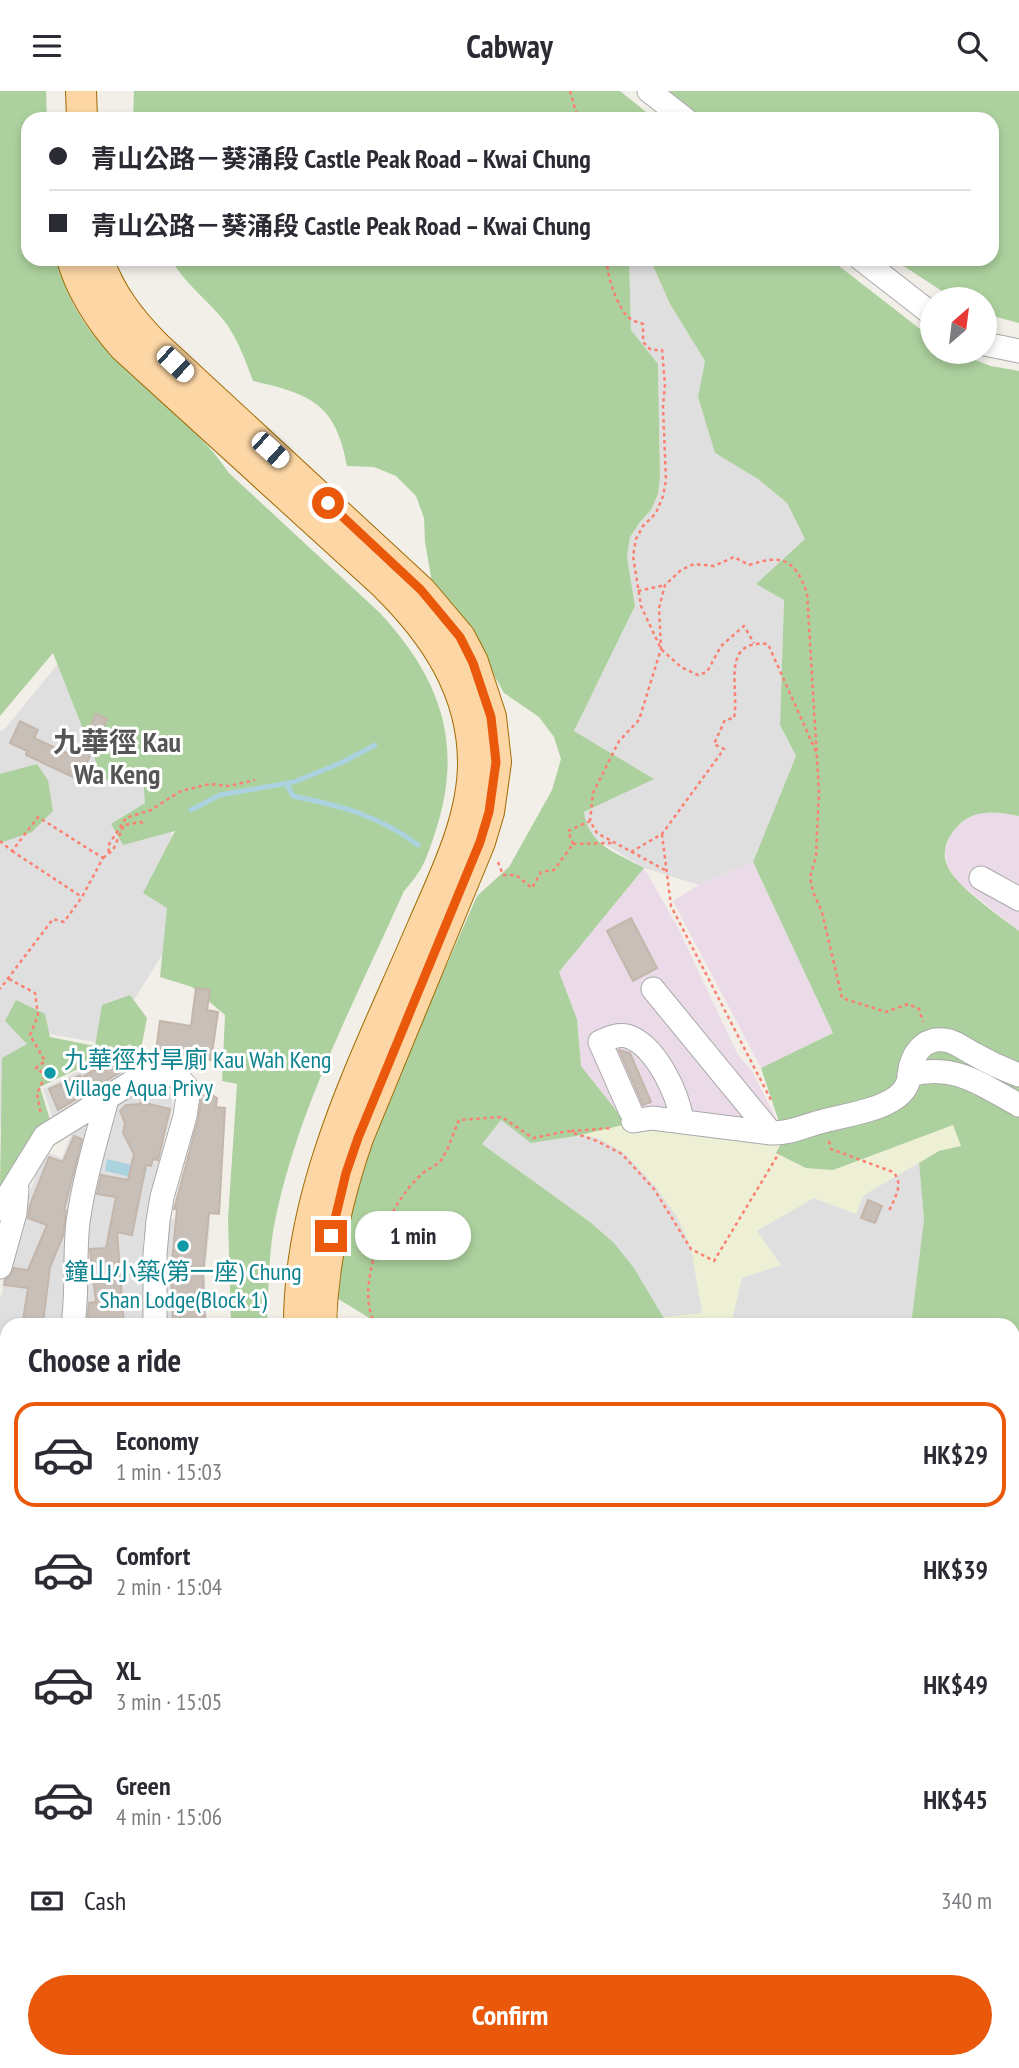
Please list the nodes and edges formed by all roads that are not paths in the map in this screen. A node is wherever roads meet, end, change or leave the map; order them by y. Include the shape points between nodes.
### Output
1 (61, 91) edge
2 (81, 91) edge
3 (649, 91) edge
4 (62, 112) edge
5 (82, 112) edge
6 (676, 112) edge
7 (75, 266) edge
8 (101, 266) edge
9 (871, 266) edge
10 (920, 306) edge
11 (998, 347) edge
12 (1019, 351) edge
13 (981, 878) dead end
14 (1019, 899) edge
15 (653, 989) dead end
16 (909, 1075) junction
17 (1019, 1075) edge
18 (108, 1095) junction
19 (1019, 1105) edge
20 (682, 1121) junction
21 (779, 1133) junction
22 (17, 1182) junction
23 (0, 1209) edge
24 (0, 1267) edge
25 (74, 1318) edge
26 (155, 1318) edge
27 (299, 1318) edge
28 (321, 1318) edge

1 - 4 main road
2 - 5 main road
3 - 6 street
7 - 27 main road via 94,309 124,347 384,583 422,623 456,679 469,722 473,765 466,811 444,876 334,1140 309,1228
8 - 28 main road via 114,295 142,332 442,613 473,663 491,717 496,762 489,812 469,872 346,1173 331,1236
9 - 10 street
11 - 12 street
13 - 14 street
15 - 21 street
16 - 17 street via 915,1053 931,1041 944,1040
16 - 19 street via 945,1070
16 - 21 street via 901,1093 888,1103
18 - 22 street via 45,1136
18 - 25 street via 78,1220
18 - 26 street via 155,1074 167,1073 186,1086 185,1116 158,1221
20 - 20 street via 632,1116 600,1042 627,1037 646,1049 663,1069
20 - 21 street
22 - 23 street
22 - 24 street via 15,1213

